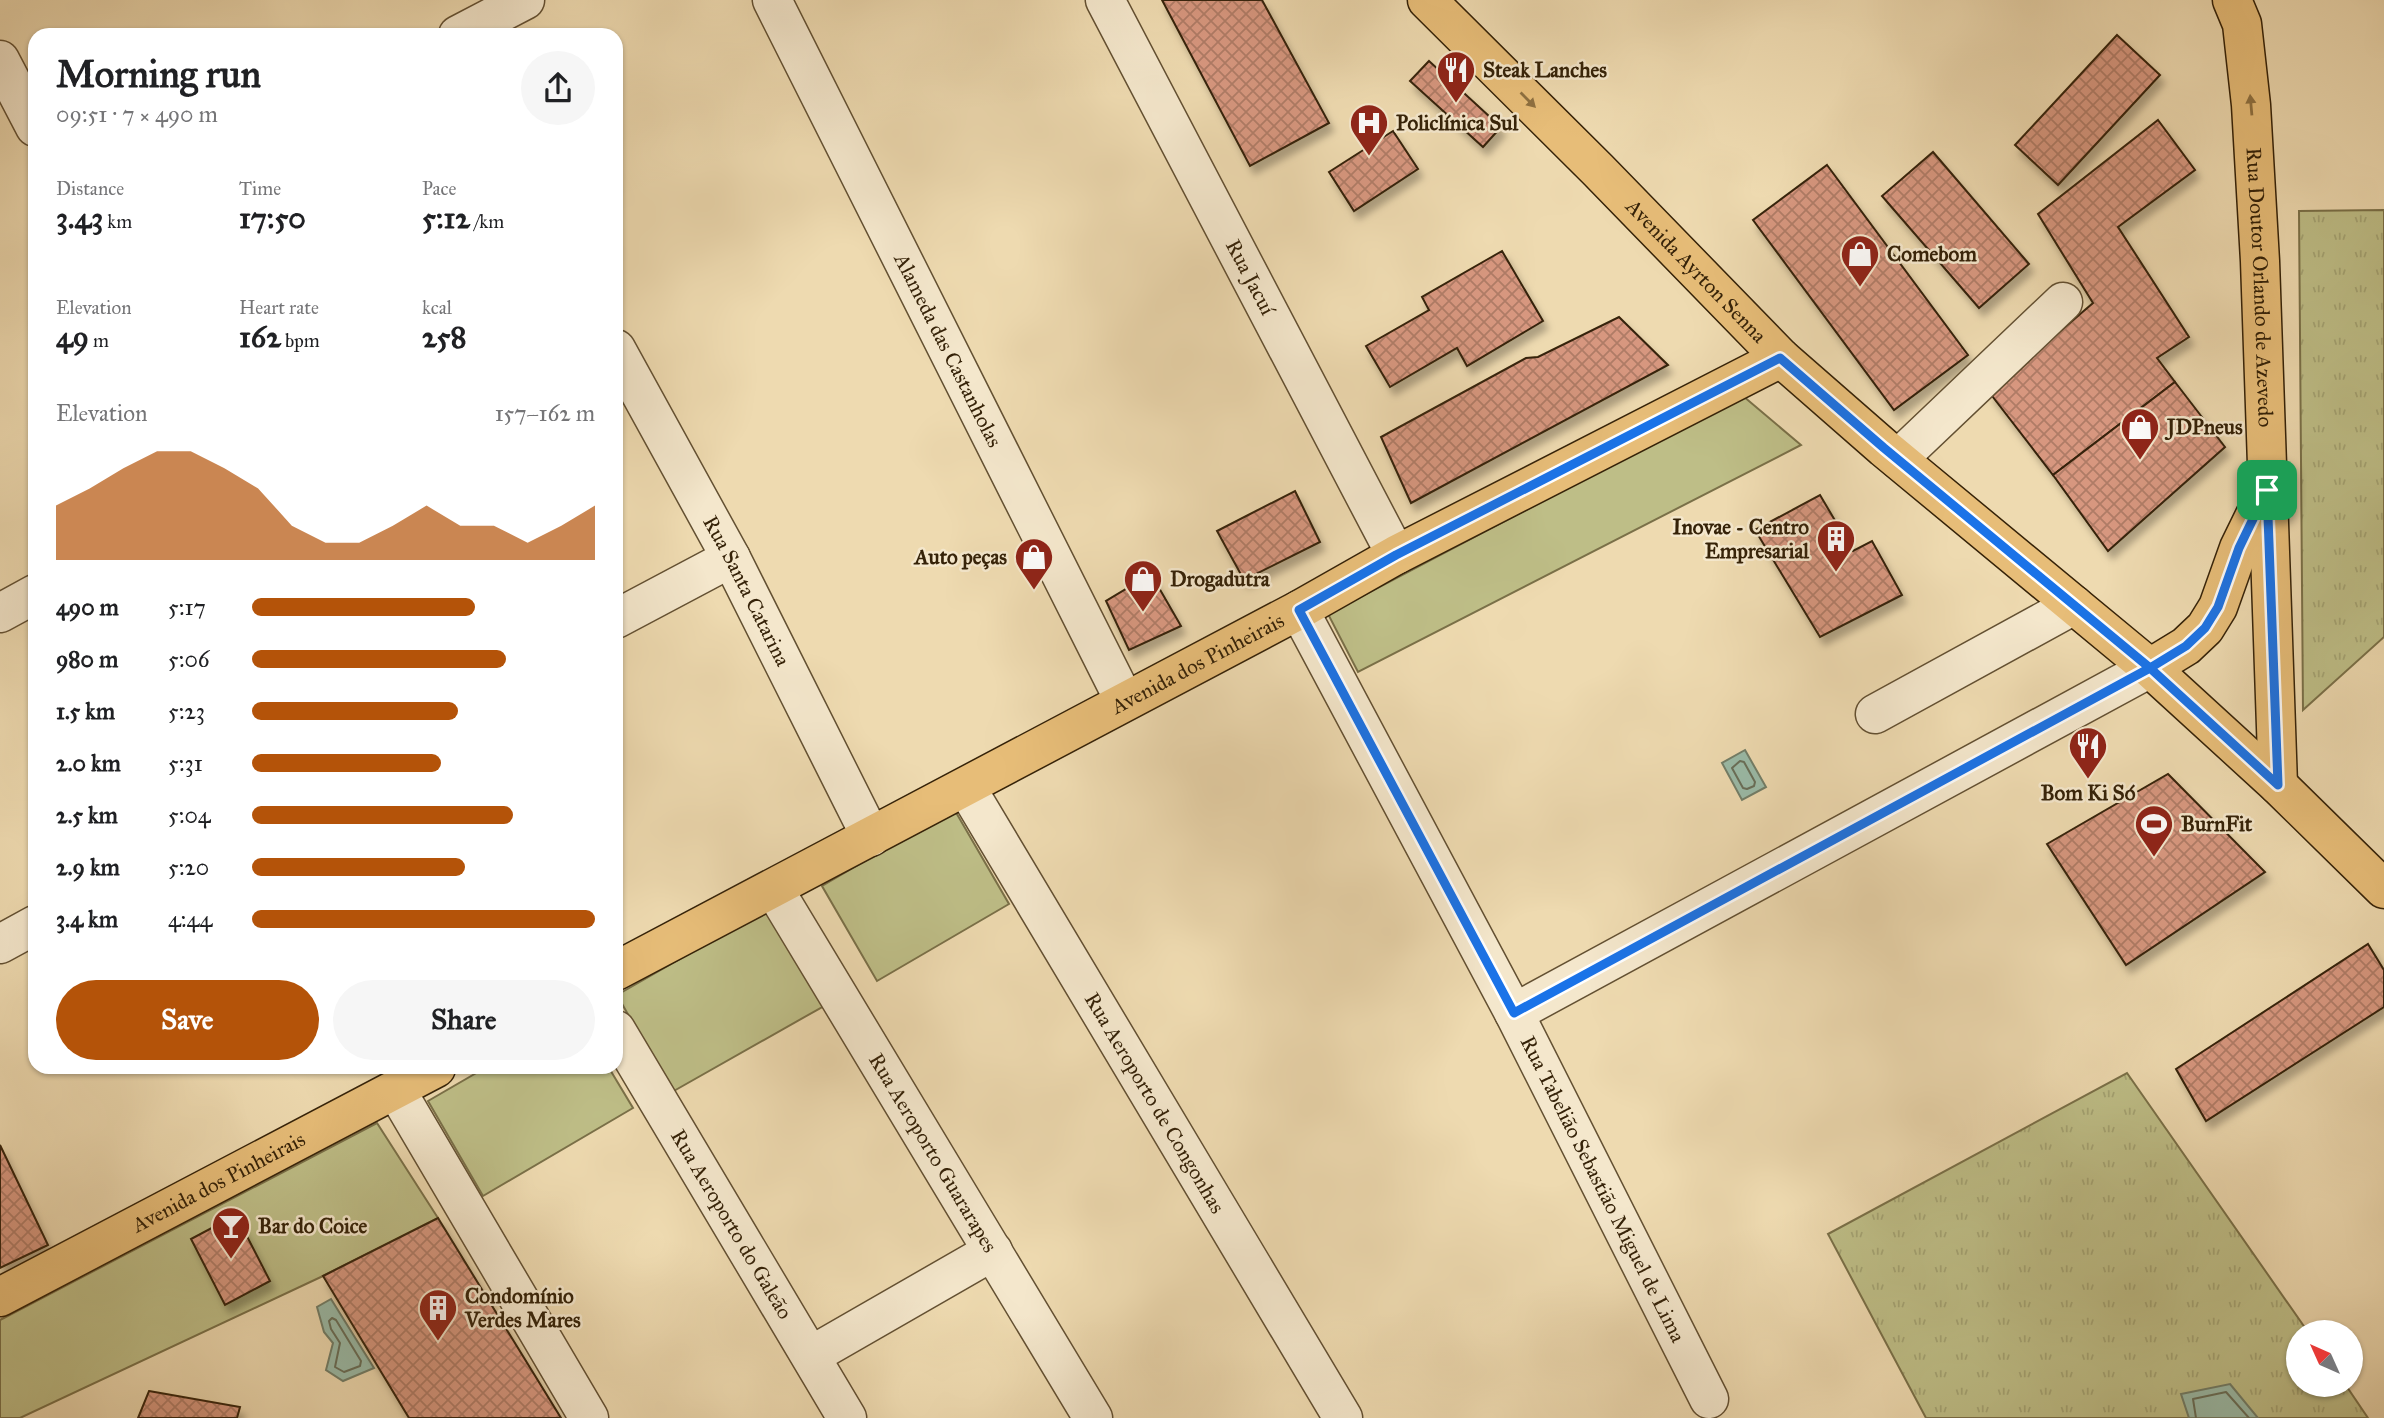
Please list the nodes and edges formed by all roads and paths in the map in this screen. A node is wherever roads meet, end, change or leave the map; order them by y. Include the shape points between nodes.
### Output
1 (524, 0) edge
2 (772, 0) edge
3 (1105, 0) edge
4 (1427, 0) edge
5 (2238, 8) edge
6 (471, 28) edge
7 (0, 60) edge
8 (28, 114) edge
9 (2063, 302) dead end
10 (1780, 358) junction
11 (623, 362) edge
12 (1898, 459) junction
13 (2267, 490) junction
14 (1396, 555) junction
15 (731, 558) junction
16 (28, 598) edge
17 (2074, 605) junction
18 (1299, 610) junction
19 (0, 613) edge
20 (623, 615) edge
21 (2150, 668) junction
22 (1124, 700) junction
23 (1875, 715) dead end
24 (2278, 785) junction
25 (966, 786) junction
26 (870, 837) junction
27 (774, 889) junction
28 (2384, 889) edge
29 (28, 929) edge
30 (0, 944) edge
31 (623, 967) edge
32 (1514, 1013) junction
33 (623, 1042) edge
34 (425, 1074) edge
35 (396, 1090) junction
36 (993, 1251) junction
37 (0, 1297) edge
38 (811, 1355) junction
39 (1709, 1399) dead end
40 (589, 1418) edge
41 (847, 1418) edge
42 (1093, 1418) edge
43 (1343, 1418) edge

1 - 6 street
2 - 22 street, Alameda das Castanholas
3 - 14 street, Rua Jacuí
4 -> 10 main road, Avenida Ayrton Senna
13 -> 5 main road, Rua Doutor Orlando de Azevedo via 2251,105
7 - 8 street
9 - 12 street
10 - 12 main road, Avenida Ayrton Senna
10 - 14 main road, Avenida dos Pinheirais
11 - 15 street, Rua Santa Catarina
12 - 17 main road, Avenida Ayrton Senna
13 - 21 main road via 2212,618 2186,646
13 - 24 main road, Rua Doutor Orlando de Azevedo
14 - 18 main road, Avenida dos Pinheirais
15 - 20 street
15 - 26 street, Rua Santa Catarina
16 - 19 street
17 - 21 main road, Avenida Ayrton Senna
17 - 23 street
18 - 22 main road, Avenida dos Pinheirais
18 - 32 street, Rua Tabelião Sebastião Miguel de Lima
21 - 24 main road, Avenida Ayrton Senna
21 - 32 street
22 - 25 main road, Avenida dos Pinheirais
24 - 28 main road, Avenida Ayrton Senna
25 - 26 main road, Avenida dos Pinheirais
25 - 43 street, Rua Aeroporto de Congonhas
26 - 27 main road, Avenida dos Pinheirais
27 - 31 main road, Avenida dos Pinheirais
27 - 36 street, Rua Aeroporto Guararapes
29 - 30 street
32 - 39 street, Rua Tabelião Sebastião Miguel de Lima
33 - 38 street, Rua Aeroporto do Galeão
34 - 35 main road, Avenida dos Pinheirais
35 - 37 main road, Avenida dos Pinheirais
35 - 40 street
36 - 38 street
36 - 42 street, Rua Aeroporto Guararapes
38 - 41 street, Rua Aeroporto do Galeão

